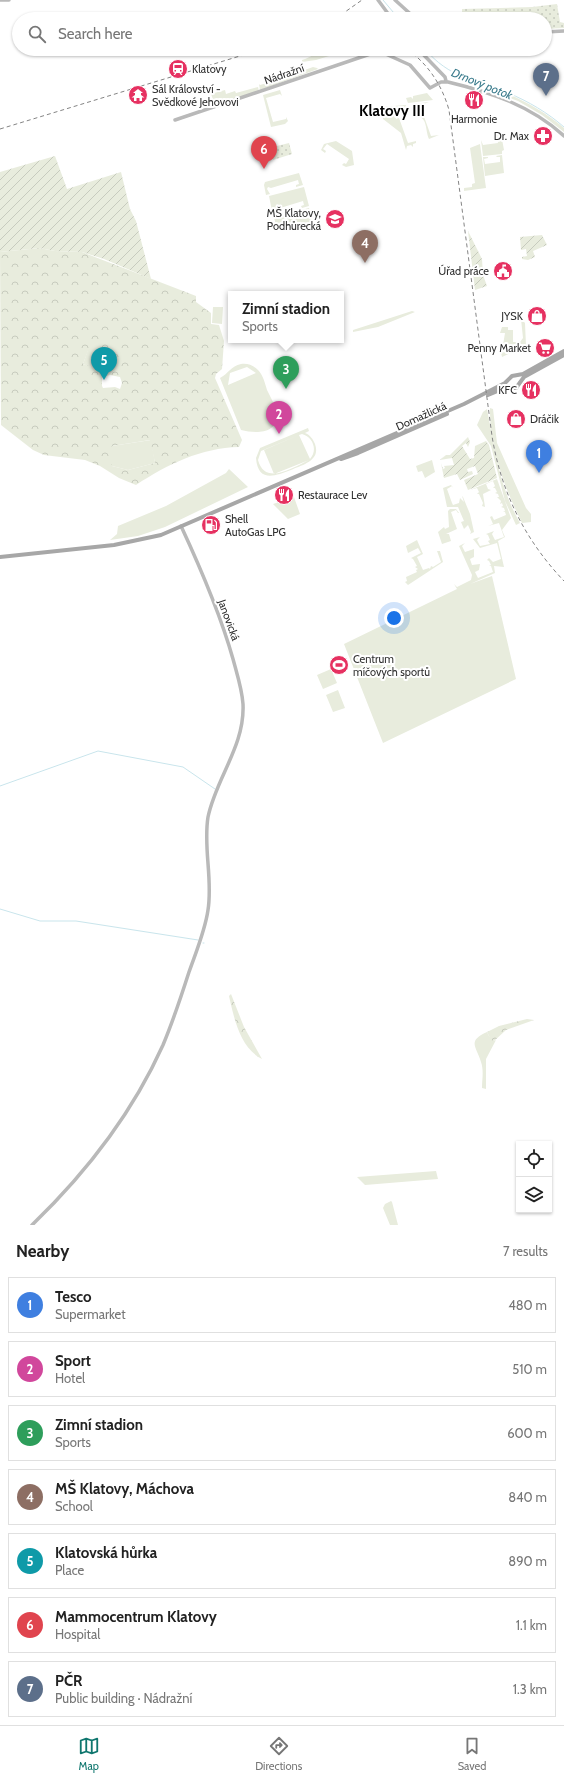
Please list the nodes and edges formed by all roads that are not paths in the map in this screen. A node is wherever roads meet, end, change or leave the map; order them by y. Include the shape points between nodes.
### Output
1 (0, 0) edge
2 (9, 0) edge
3 (378, 0) edge
4 (395, 0) edge
5 (387, 12) edge
6 (408, 12) edge
7 (564, 31) edge
8 (552, 32) edge
9 (362, 56) edge
10 (392, 56) edge
11 (425, 56) edge
12 (446, 82) junction
13 (175, 120) dead end
14 (564, 136) edge
15 (564, 351) edge
16 (564, 355) edge
17 (516, 376) junction
18 (508, 381) junction
19 (520, 381) junction
20 (512, 388) junction
21 (336, 460) junction
22 (181, 526) junction
23 (0, 558) edge
24 (32, 1225) edge

1 - 2 main road
3 - 5 main road
4 - 6 main road
7 - 8 main road
9 - 13 main road, Nádražní
10 - 12 main road, Nádražní via 410,65 430,88
11 - 12 main road via 445,77
12 - 14 main road, Nádražní via 514,103 547,122
15 - 17 main road
16 - 19 main road
17 - 18 main road via 510,377
17 - 19 main road
18 - 20 main road
18 - 21 main road, Domažlická via 464,404
19 - 20 main road via 518,387
20 - 21 main road, Domažlická via 504,388 422,426
21 - 22 main road, Domažlická
22 - 23 main road, Domažlická via 154,538
22 - 24 main road, Janovická via 223,627 243,702 242,724 236,749 214,797 209,817 207,836 210,897 207,919 167,1035 142,1086 107,1141 75,1183

